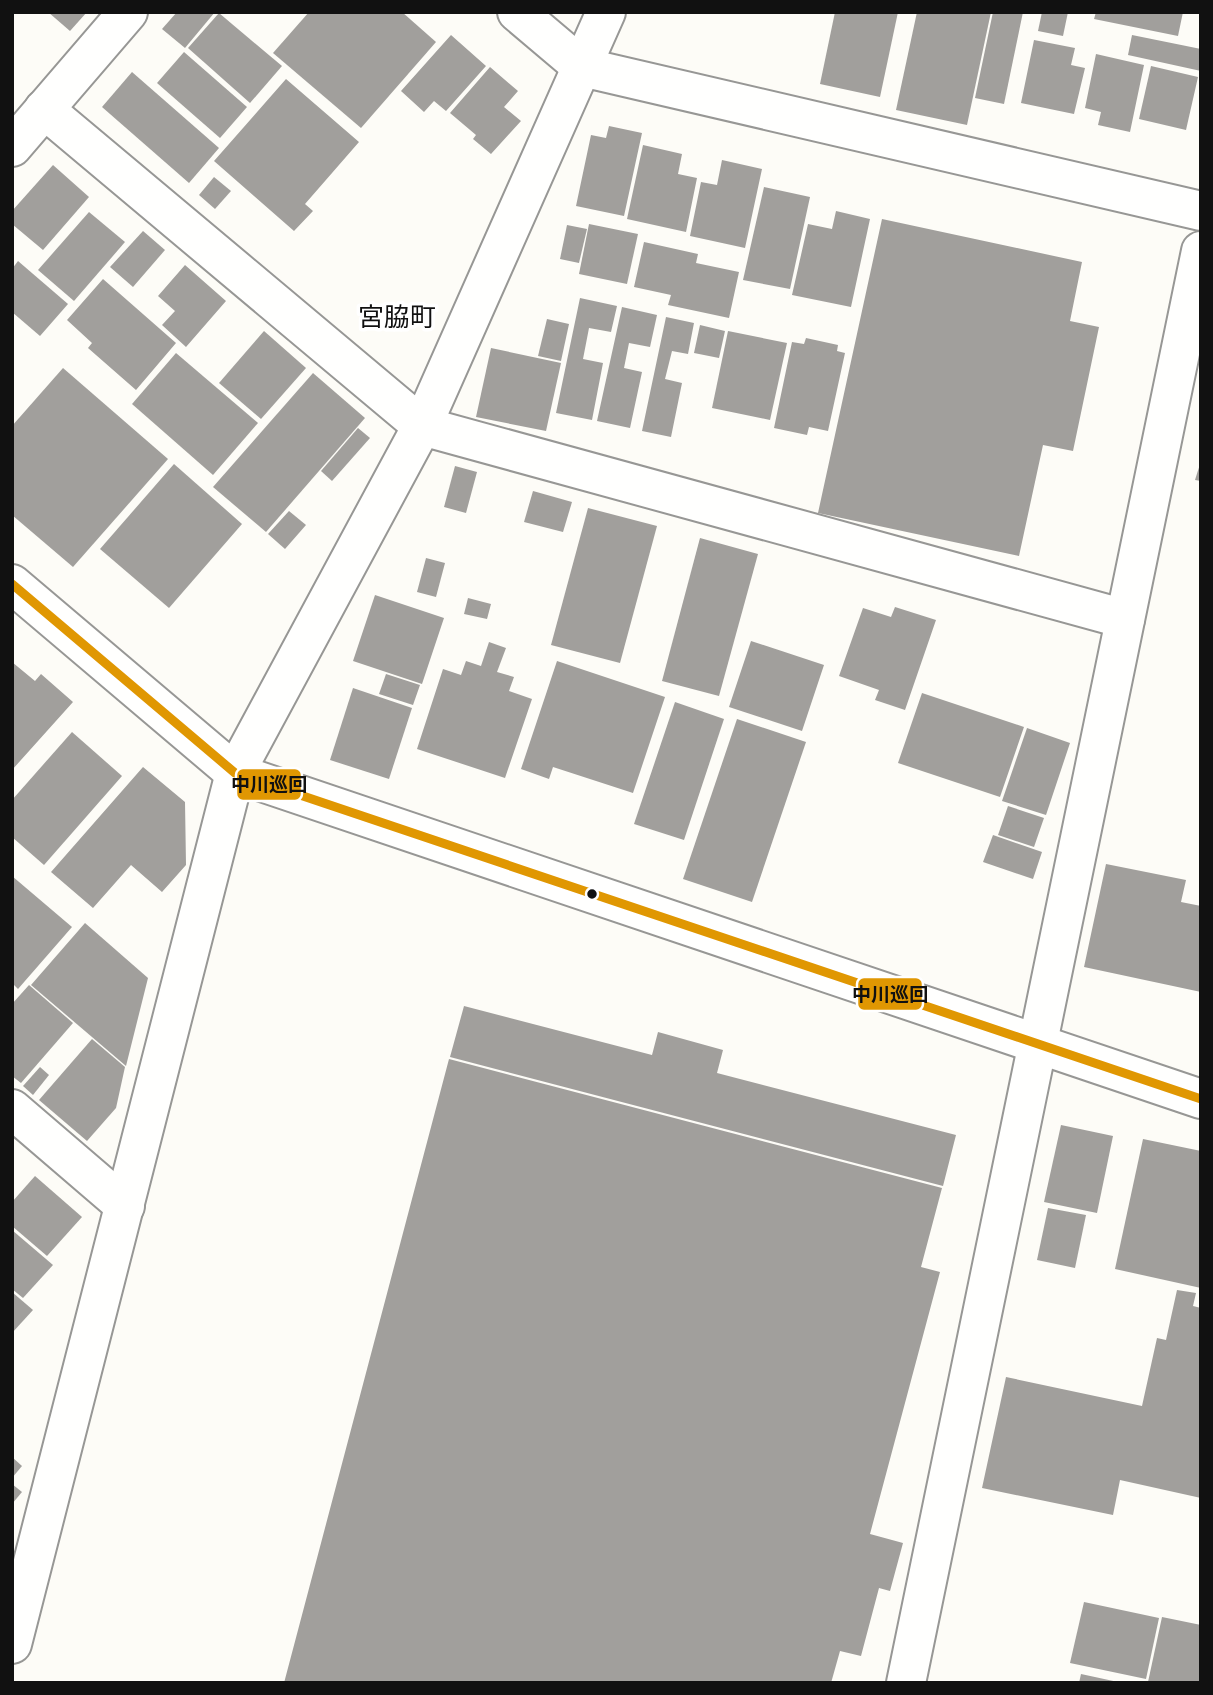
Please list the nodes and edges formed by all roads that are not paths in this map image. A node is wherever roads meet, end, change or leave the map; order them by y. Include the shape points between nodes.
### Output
1 (128, 12) edge
2 (517, 12) edge
3 (606, 12) edge
4 (582, 67) junction
5 (44, 109) junction
6 (12, 146) edge
7 (1201, 211) edge
8 (1201, 251) edge
9 (422, 426) junction
10 (12, 584) edge
11 (1125, 619) junction
12 (235, 773) junction
13 (1036, 1044) junction
14 (1201, 1099) edge
15 (12, 1109) edge
16 (124, 1206) junction
17 (14, 1630) edge
18 (906, 1683) edge

1 - 5 street
2 - 4 street
3 - 4 street
4 - 7 street
4 - 9 street
5 - 6 street
5 - 9 street
8 - 11 street
9 - 11 street
9 - 12 street
10 - 12 street
11 - 13 street
12 - 13 street
12 - 16 street
13 - 14 street
13 - 18 street
15 - 16 street
16 - 17 street

